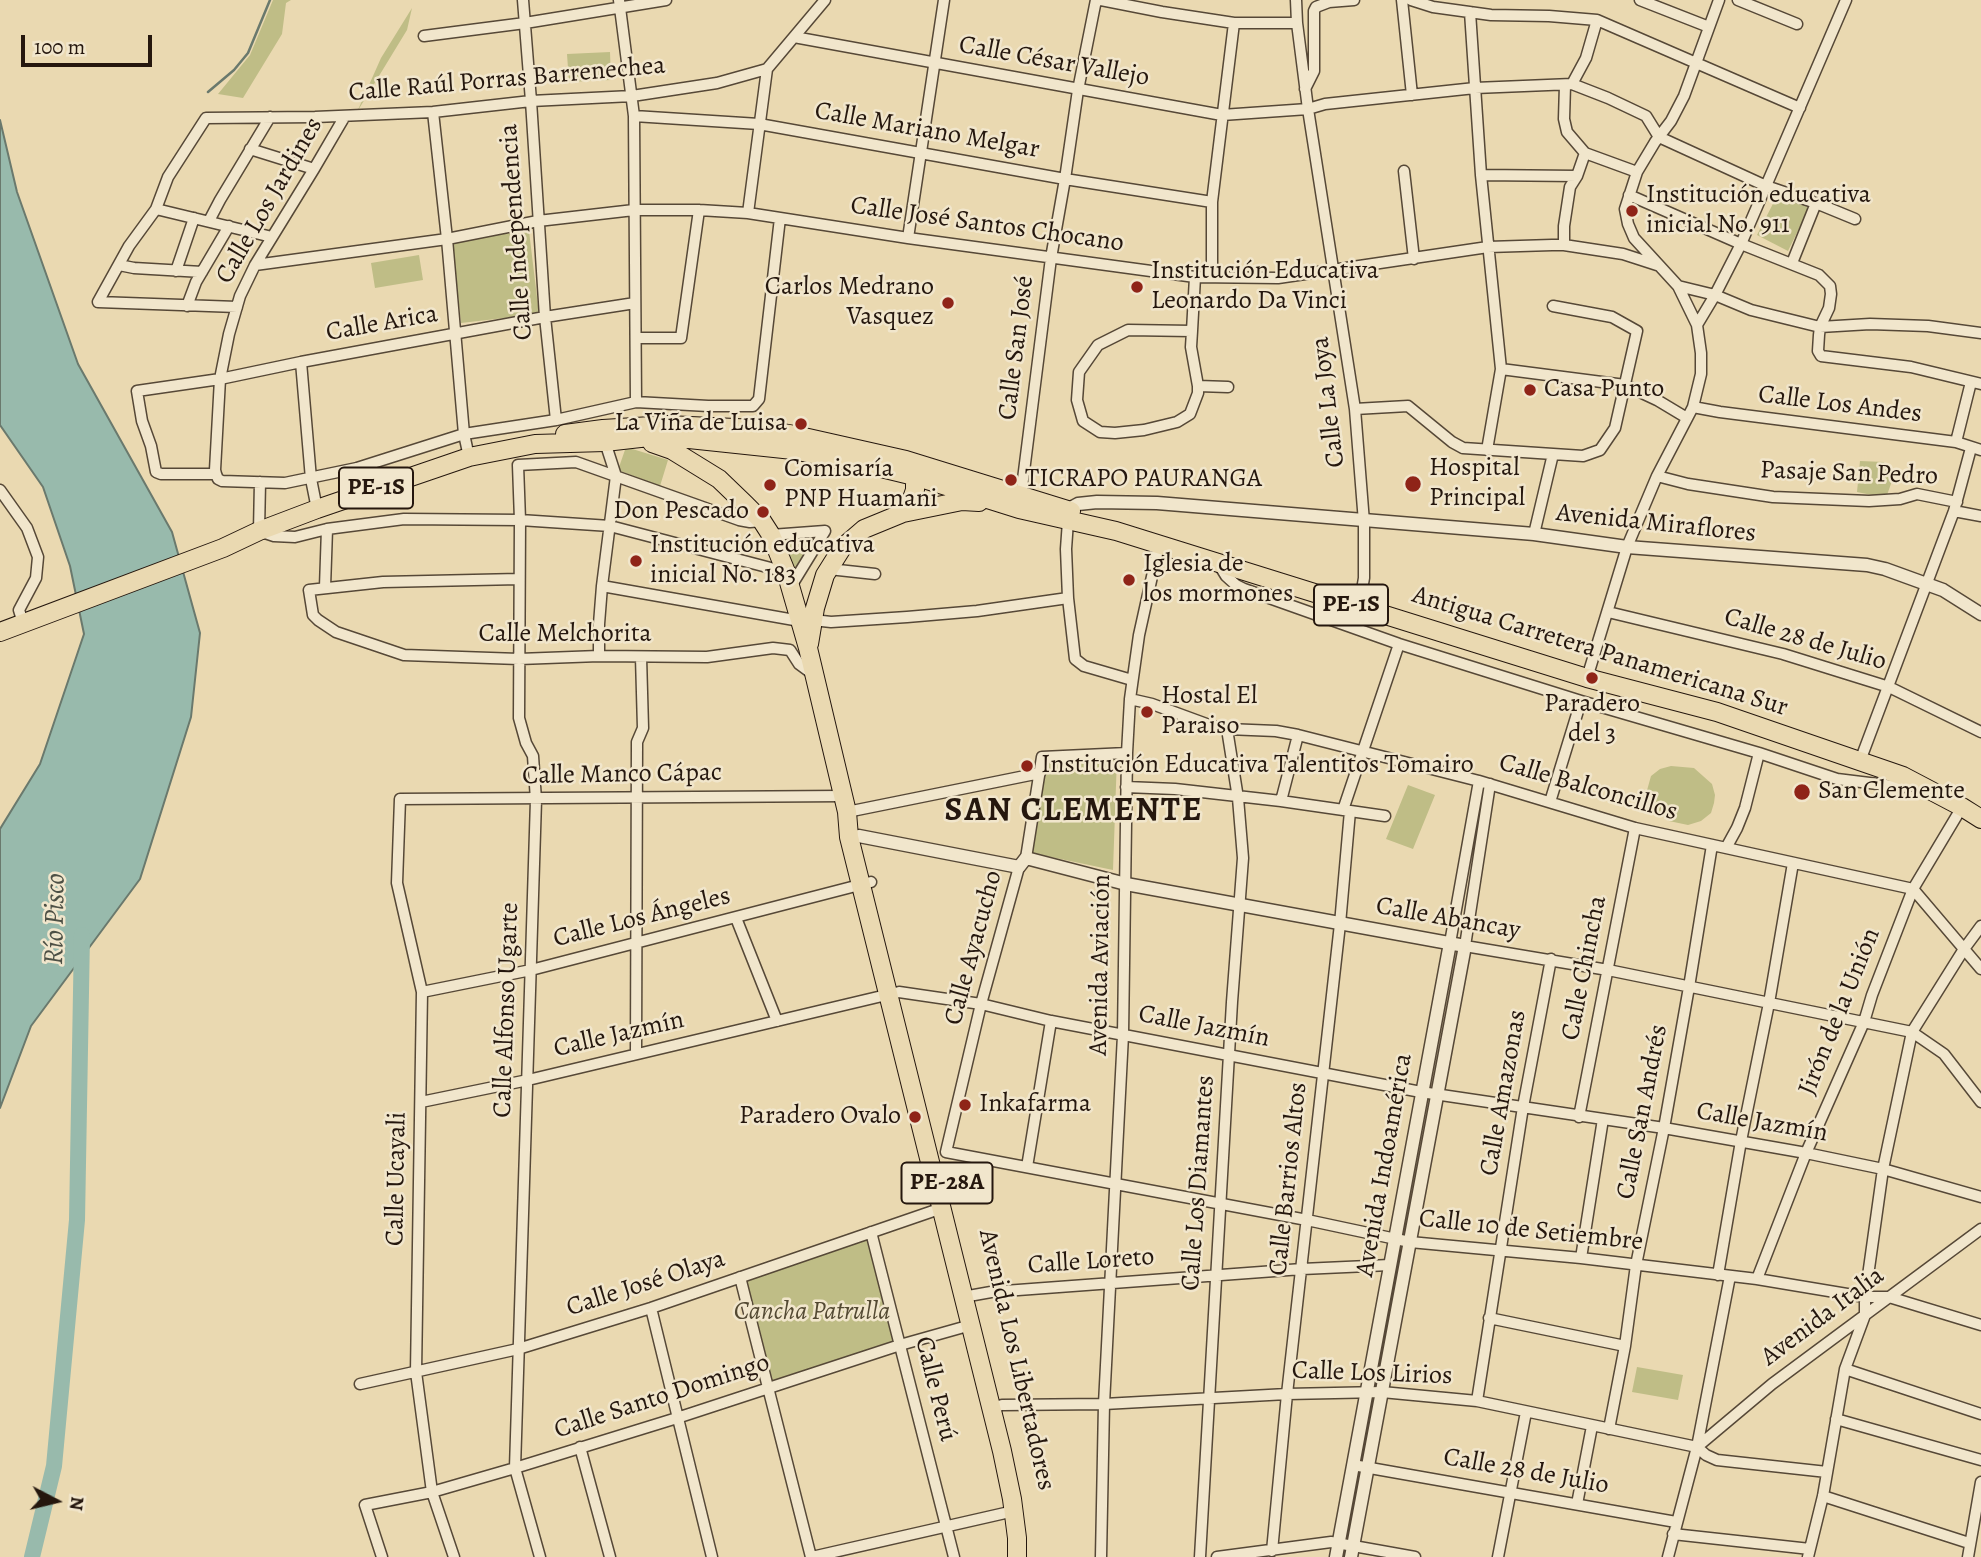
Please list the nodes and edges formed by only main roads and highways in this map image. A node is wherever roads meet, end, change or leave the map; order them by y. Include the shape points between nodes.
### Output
1 (735, 428) junction
2 (628, 440) junction
3 (721, 442) junction
4 (534, 444) junction
5 (910, 468) junction
6 (719, 479) junction
7 (997, 502) junction
8 (903, 513) junction
9 (1067, 515) junction
10 (803, 617) junction
11 (0, 632) edge
12 (846, 804) junction
13 (1981, 819) edge
14 (866, 883) junction
15 (938, 1155) junction
16 (968, 1295) junction
17 (997, 1406) junction
18 (1017, 1557) edge
19 (1029, 1557) edge

1 - 3 highway
1 - 4 highway, Antigua Carretera Panamericana Sur / PE-1S via 667,425 603,429
1 - 5 highway, Antigua Carretera Panamericana Sur / PE-1S via 795,435
2 - 3 highway, Antigua Carretera Panamericana Sur / PE-1S
2 - 4 highway, Antigua Carretera Panamericana Sur / PE-1S
2 - 6 highway, Avenida Los Libertadores / PE-28A via 659,444
3 - 5 highway, Antigua Carretera Panamericana Sur / PE-1S
3 - 6 highway via 715,461
4 - 11 highway, Antigua Carretera Panamericana Sur / PE-1S via 469,457 317,509
5 - 7 highway, Antigua Carretera Panamericana Sur / PE-1S
5 - 8 highway via 915,481 913,498
5 - 9 highway, Antigua Carretera Panamericana Sur / PE-1S via 1021,495
6 - 10 highway, Avenida Los Libertadores / PE-28A via 767,528
7 - 8 highway, PE-28A via 962,501
7 - 9 highway, Antigua Carretera Panamericana Sur / PE-1S
8 - 10 highway, PE-28A via 864,529 842,548
9 - 13 highway, Antigua Carretera Panamericana Sur / PE-1S via 1587,678 1717,712 1903,776
10 - 12 highway, Avenida Los Libertadores / PE-28A
12 - 14 highway, Avenida Los Libertadores / PE-28A via 859,836
12 - 14 highway, Avenida Los Libertadores / PE-28A via 849,837
14 - 15 highway, Avenida Los Libertadores / PE-28A
15 - 16 highway, Avenida Los Libertadores / PE-28A
15 - 16 highway, Avenida Los Libertadores / PE-28A via 942,1208
16 - 17 highway, Avenida Los Libertadores / PE-28A
16 - 17 highway, Avenida Los Libertadores / PE-28A via 971,1325
17 - 18 highway, Avenida Los Libertadores / PE-28A
17 - 19 highway, Avenida Los Libertadores / PE-28A via 1023,1497

